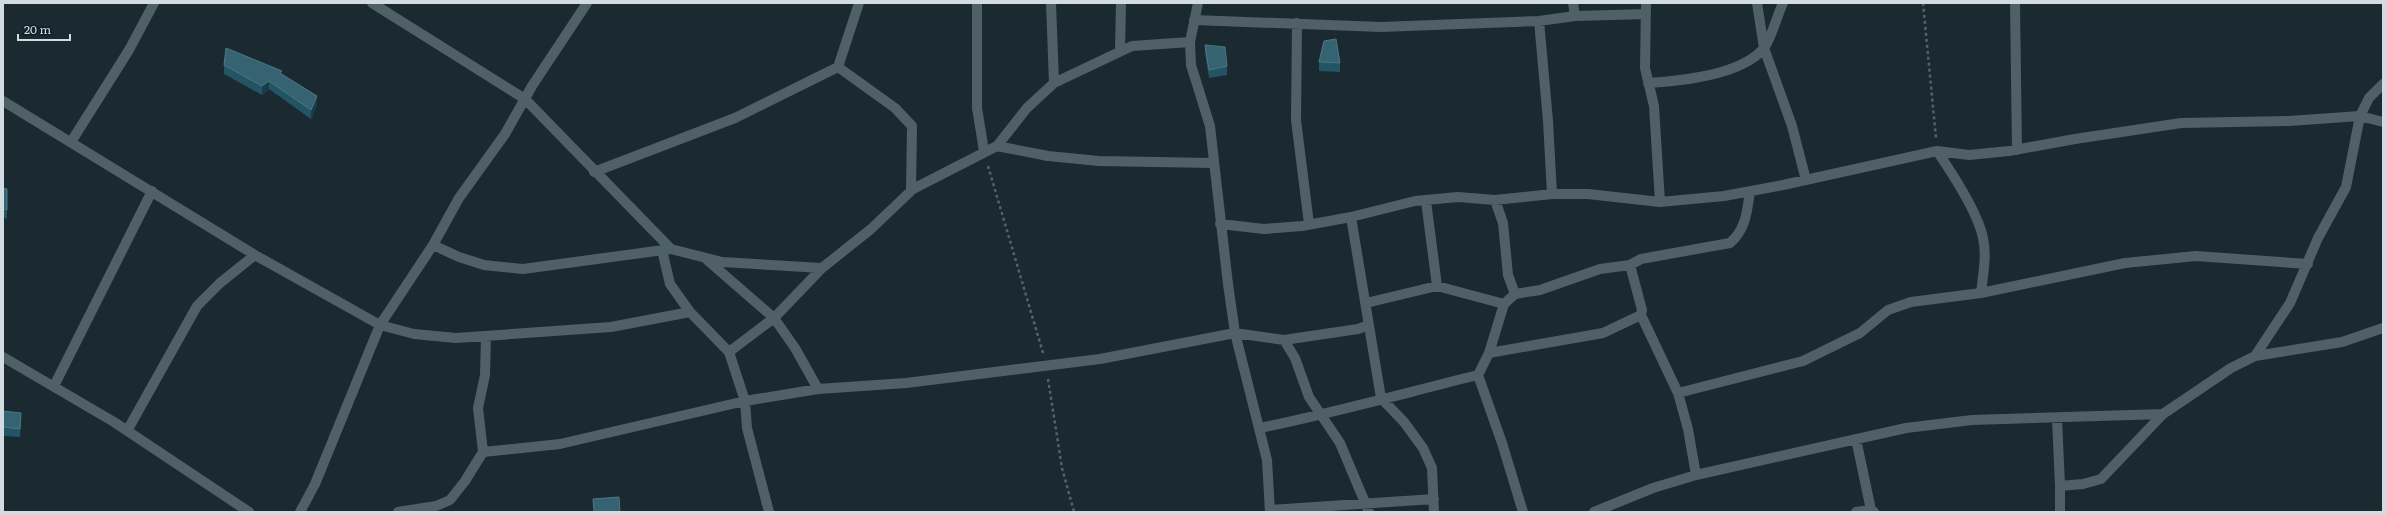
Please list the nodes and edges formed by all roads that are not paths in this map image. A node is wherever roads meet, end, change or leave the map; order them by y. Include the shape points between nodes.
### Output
1 (154, 3) edge
2 (372, 3) edge
3 (587, 3) edge
4 (859, 3) edge
5 (977, 3) edge
6 (1051, 3) edge
7 (1121, 3) edge
8 (1198, 3) edge
9 (1573, 3) edge
10 (1646, 3) edge
11 (1758, 3) edge
12 (1783, 3) edge
13 (2015, 3) edge
14 (1646, 14) junction
15 (1575, 16) junction
16 (1194, 20) junction
17 (1539, 21) junction
18 (1297, 22) junction
19 (1190, 42) junction
20 (1764, 48) junction
21 (1120, 50) junction
22 (838, 67) junction
23 (1054, 83) junction
24 (1648, 83) junction
25 (2383, 84) edge
26 (524, 99) junction
27 (3, 101) edge
28 (2360, 116) junction
29 (2383, 122) edge
30 (71, 142) junction
31 (997, 146) junction
32 (2017, 150) junction
33 (984, 151) junction
34 (1937, 151) junction
35 (1213, 163) junction
36 (594, 172) junction
37 (1806, 180) junction
38 (152, 191) junction
39 (911, 191) junction
40 (1750, 191) junction
41 (1552, 194) junction
42 (1495, 200) junction
43 (1426, 201) junction
44 (1660, 202) junction
45 (1351, 217) junction
46 (1220, 224) junction
47 (1309, 224) junction
48 (433, 245) junction
49 (666, 250) junction
50 (255, 255) junction
51 (704, 258) junction
52 (2308, 264) junction
53 (1630, 265) junction
54 (822, 268) junction
55 (1437, 286) junction
56 (1981, 293) junction
57 (1515, 294) junction
58 (1366, 303) junction
59 (1504, 304) junction
60 (690, 312) junction
61 (1641, 316) junction
62 (774, 318) junction
63 (380, 325) junction
64 (1370, 325) junction
65 (2383, 328) edge
66 (1235, 333) junction
67 (486, 336) junction
68 (1284, 340) junction
69 (729, 352) junction
70 (1489, 353) junction
71 (3, 356) edge
72 (2255, 356) junction
73 (1478, 375) junction
74 (54, 386) junction
75 (818, 389) junction
76 (1678, 393) junction
77 (1381, 398) junction
78 (745, 401) junction
79 (2164, 414) junction
80 (1322, 416) junction
81 (2057, 418) junction
82 (1260, 428) junction
83 (127, 430) junction
84 (1856, 439) junction
85 (483, 452) junction
86 (1696, 475) junction
87 (2060, 486) junction
88 (1434, 499) junction
89 (1368, 508) edge
90 (240, 509) edge
91 (1270, 511) edge
92 (1872, 511) edge
93 (250, 512) edge
94 (300, 512) edge
95 (398, 512) edge
96 (769, 512) edge
97 (1434, 512) edge
98 (1523, 512) edge
99 (1594, 512) edge
100 (1856, 512) edge
101 (2060, 512) edge

1 - 30 street via 129,50
2 - 26 street
3 - 26 street
4 - 22 street
5 - 33 street via 977,108
6 - 23 street
7 - 21 street
8 - 16 street
9 - 15 street
10 - 14 street
11 - 20 street
12 - 20 street
13 - 32 street
14 - 15 street
14 - 24 street via 1645,68
15 - 17 street
16 - 18 street
16 - 19 street
17 - 18 street via 1381,26
17 - 41 street
18 - 47 street via 1296,120
19 - 21 street via 1132,46
19 - 35 street via 1191,65 1210,126
20 - 24 street via 1741,65 1712,75
20 - 37 street via 1792,126
21 - 23 street
22 - 36 street via 735,118
22 - 39 street via 895,108 912,126
23 - 31 street via 1027,108
24 - 44 street via 1654,106
25 - 28 street via 2369,98
26 - 36 street
26 - 48 street via 505,134 458,198
27 - 30 street
28 - 29 street
28 - 32 street via 2289,121 2181,123 2075,138
28 - 52 street via 2346,187 2318,238
30 - 38 street
31 - 33 street
31 - 35 street via 1048,156 1099,161
32 - 34 street via 1969,155
33 - 39 street
34 - 37 street
34 - 56 street via 1961,188 1983,236 1985,257
35 - 46 street
36 - 49 street
37 - 40 street
38 - 50 street
38 - 74 street
39 - 54 street via 871,229
40 - 44 street
40 - 53 street via 1746,220 1739,235 1730,243 1641,259
41 - 42 street
41 - 44 street via 1588,194
42 - 43 street via 1458,197
42 - 57 street via 1503,223 1508,275
43 - 45 street via 1415,200
43 - 55 street
45 - 47 street
45 - 58 street
46 - 47 street via 1264,229
46 - 66 street
48 - 49 street via 484,265 523,269
48 - 63 street
49 - 51 street
49 - 60 street via 670,284
50 - 63 street
50 - 83 street via 220,282 197,306
51 - 54 street via 722,262
51 - 62 street
52 - 56 street via 2196,256 2125,263
52 - 72 street via 2290,303
53 - 57 street via 1600,269 1540,290
53 - 61 street via 1642,310
54 - 62 street
55 - 58 street
55 - 59 street
56 - 76 street via 1911,302 1888,310 1860,333 1803,361
57 - 59 street
58 - 64 street
59 - 70 street
60 - 67 street via 611,327
60 - 69 street
61 - 70 street via 1604,333
61 - 76 street
62 - 69 street
62 - 75 street via 795,348
63 - 67 street via 414,334 456,338
63 - 94 street via 315,484
64 - 68 street
64 - 77 street
65 - 72 street via 2342,342
66 - 68 street
66 - 75 street via 1048,366 906,383
66 - 82 street
67 - 85 street via 485,375 478,408
68 - 80 street via 1295,358 1309,397
69 - 78 street
70 - 73 street
71 - 74 street
72 - 79 street via 2231,368
73 - 77 street
73 - 98 street
74 - 83 street
75 - 78 street
76 - 86 street via 1688,429
77 - 80 street
77 - 88 street via 1404,422 1423,448 1432,468
78 - 85 street via 587,439
78 - 96 street via 747,428
79 - 81 street
79 - 87 street via 2101,479 2084,484
80 - 82 street
80 - 89 street via 1340,443
81 - 84 street via 1972,420 1906,428
81 - 87 street
82 - 91 street via 1267,460
83 - 90 street
84 - 86 street
84 - 92 street
85 - 95 street via 450,500 436,506
86 - 99 street via 1653,488
87 - 101 street
88 - 89 street via 1393,500
88 - 97 street
89 - 91 street
90 - 93 street
92 - 100 street

